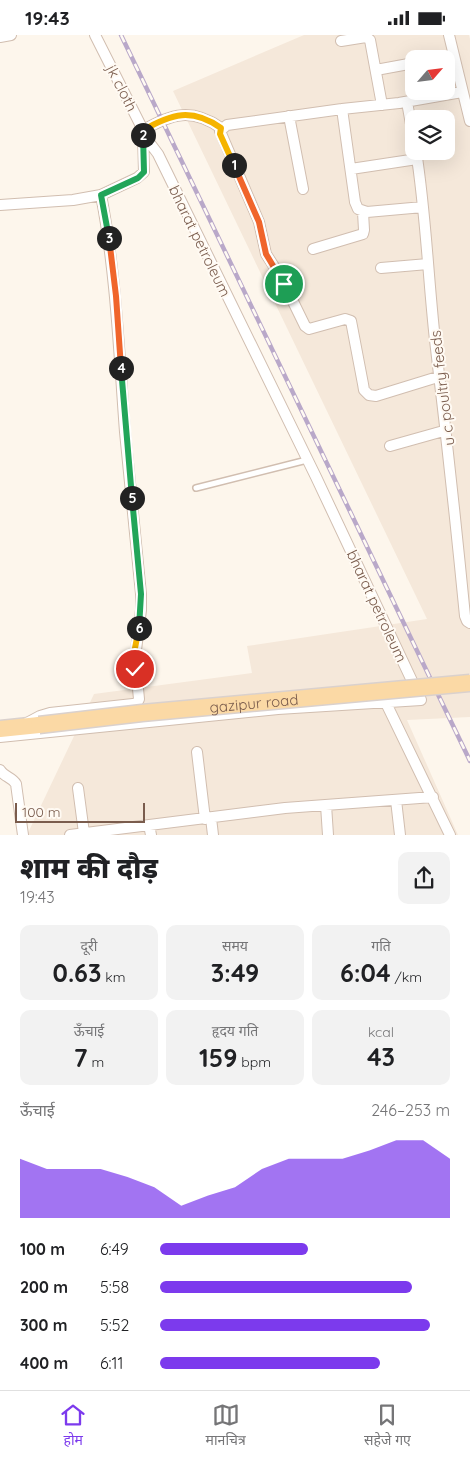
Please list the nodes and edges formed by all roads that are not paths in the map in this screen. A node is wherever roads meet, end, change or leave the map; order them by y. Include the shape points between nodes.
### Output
1 (11, 35) edge
2 (95, 35) edge
3 (449, 35) edge
4 (0, 37) edge
5 (341, 41) dead end
6 (405, 65) edge
7 (376, 70) junction
8 (462, 92) junction
9 (407, 102) junction
10 (382, 105) junction
11 (342, 109) junction
12 (408, 110) edge
13 (289, 116) junction
14 (470, 121) edge
15 (221, 128) junction
16 (143, 132) junction
17 (405, 157) edge
18 (417, 160) edge
19 (351, 169) junction
20 (303, 189) dead end
21 (101, 195) junction
22 (0, 205) edge
23 (423, 207) junction
24 (362, 212) junction
25 (313, 249) dead end
26 (428, 264) junction
27 (381, 269) dead end
28 (440, 376) junction
29 (447, 430) junction
30 (390, 446) dead end
31 (308, 460) junction
32 (196, 488) dead end
33 (470, 623) edge
34 (470, 683) edge
35 (386, 703) junction
36 (21, 726) junction
37 (0, 729) edge
38 (0, 737) edge
39 (197, 752) dead end
40 (0, 770) edge
41 (78, 788) dead end
42 (433, 797) junction
43 (396, 800) junction
44 (326, 805) junction
45 (208, 818) junction
46 (150, 830) edge
47 (84, 833) junction
48 (23, 835) edge
49 (70, 835) edge
50 (213, 835) edge
51 (328, 835) edge
52 (400, 835) edge
53 (450, 835) edge

1 - 4 street
2 - 16 street, jk cloth
3 - 8 street
5 - 7 street via 368,38
6 - 7 street
7 - 10 street
8 - 9 street
8 - 14 street
9 - 10 street
9 - 12 street
10 - 11 street
11 - 13 street
11 - 19 street
13 - 15 street
13 - 20 street
15 - 16 street via 202,117 181,115 164,119
15 - 28 street via 220,134 259,222 266,254 305,326 310,329 345,319 351,321 364,390 369,395 376,396
16 - 21 street, jk cloth via 144,172
16 - 31 street, bharat petroleum via 158,154
17 - 19 street
18 - 23 street, u c poultry feeds
19 - 24 street via 355,202
21 - 22 street, jk cloth via 73,201
21 - 36 street via 116,296 141,594 135,658 138,699 133,704 44,715
23 - 24 street
23 - 26 street, u c poultry feeds
24 - 25 street via 363,234
26 - 27 street
26 - 28 street, u c poultry feeds
28 - 29 street, u c poultry feeds
29 - 30 street
29 - 33 street, u c poultry feeds via 465,616
31 - 32 lane
31 - 35 street, bharat petroleum via 421,699
34 - 36 main road, gazipur road, bridge
35 - 38 street, bharat petroleum via 270,710
35 - 42 street
36 - 37 main road, gazipur road
39 - 45 street
40 - 48 street via 16,784
41 - 47 street
42 - 43 street
42 - 53 street
43 - 44 street
43 - 52 street
44 - 45 street
44 - 51 street
45 - 46 street
45 - 50 street
46 - 47 street
47 - 49 street

